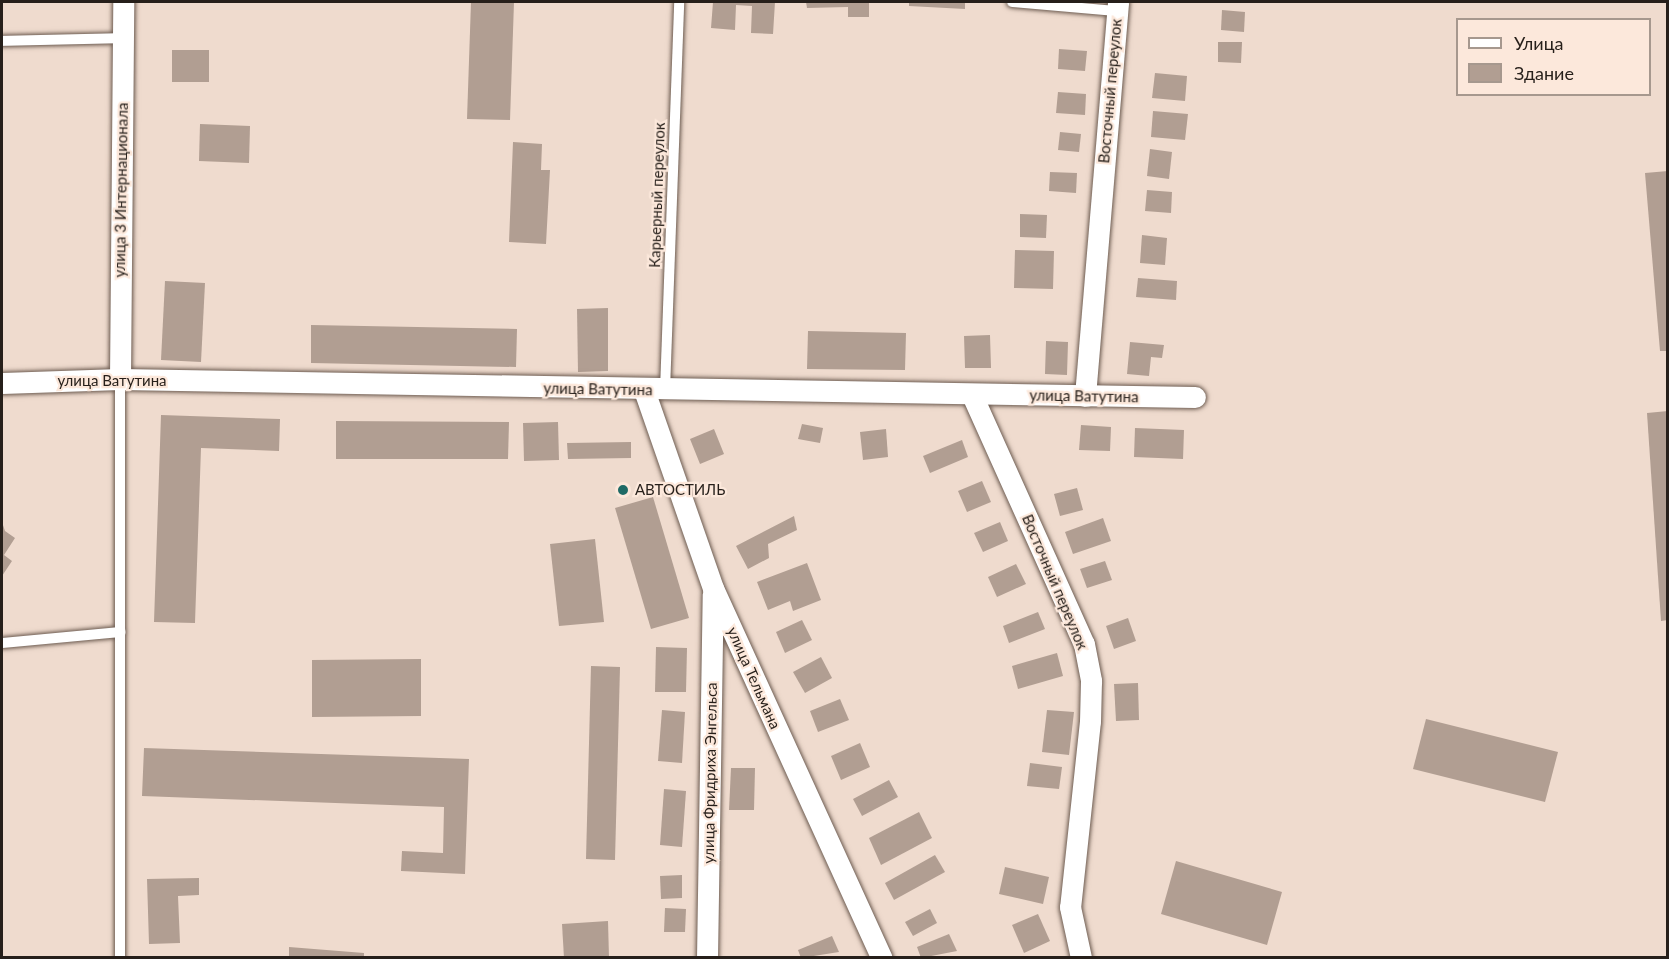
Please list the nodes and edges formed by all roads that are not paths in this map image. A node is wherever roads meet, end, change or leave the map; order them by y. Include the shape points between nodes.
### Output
1 (123, 2) edge
2 (679, 2) edge
3 (1012, 2) edge
4 (1118, 6) edge
5 (123, 38) junction
6 (2, 41) edge
7 (120, 379) junction
8 (2, 383) edge
9 (655, 390) junction
10 (972, 395) junction
11 (1085, 396) junction
12 (1195, 397) dead end
13 (713, 588) junction
14 (120, 632) junction
15 (2, 643) edge
16 (120, 957) edge
17 (707, 957) edge
18 (882, 957) edge
19 (1081, 957) edge

1 - 5 street, улица 3 Интернационала
2 - 9 lane, Карьерный переулок
3 - 4 lane
4 - 11 street, Восточный переулок
5 - 6 lane
5 - 7 street, улица 3 Интернационала
7 - 8 street, улица Ватутина
7 - 9 street, улица Ватутина
7 - 14 lane
9 - 10 street, улица Ватутина
9 - 13 street, улица Тельмана
10 - 11 street, улица Ватутина
10 - 19 street, Восточный переулок via 1084,644 1091,681 1090,721 1070,908
11 - 12 street, улица Ватутина
13 - 17 street, улица Фридриха Энгельса
13 - 18 street, улица Тельмана
14 - 15 lane
14 - 16 lane

